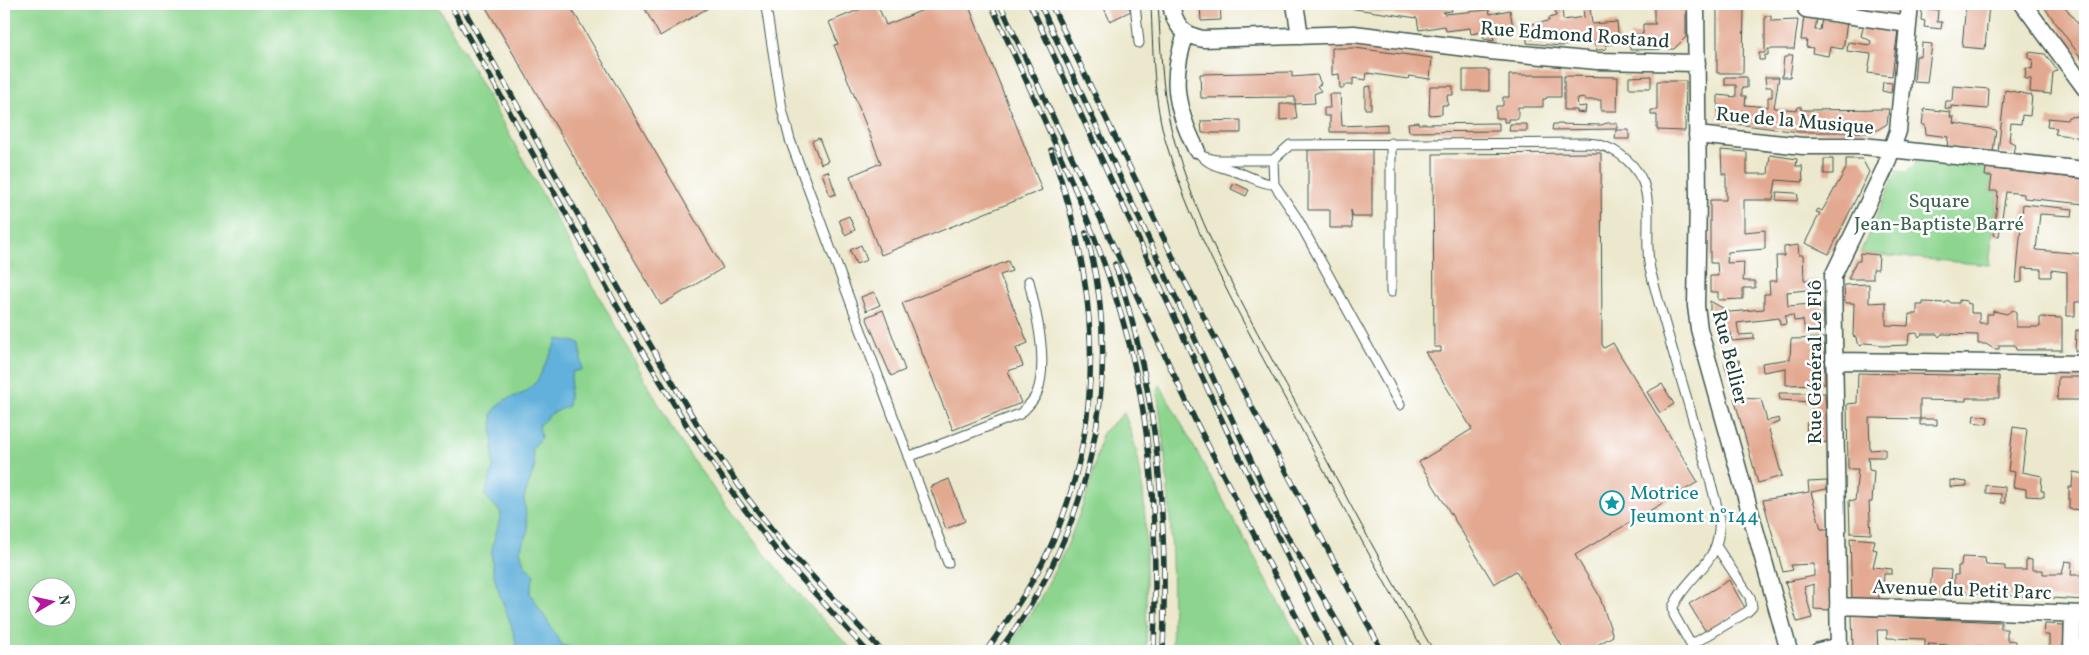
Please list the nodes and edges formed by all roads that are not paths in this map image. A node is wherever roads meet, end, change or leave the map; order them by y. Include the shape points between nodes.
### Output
1 (764, 4) edge
2 (1135, 4) edge
3 (1171, 4) edge
4 (1295, 4) edge
5 (1696, 4) edge
6 (1910, 4) edge
7 (2023, 4) edge
8 (1806, 9) dead end
9 (1908, 24) junction
10 (1186, 34) junction
11 (1300, 36) junction
12 (1139, 43) dead end
13 (1697, 63) junction
14 (2085, 88) edge
15 (1698, 135) junction
16 (1391, 143) junction
17 (1196, 148) junction
18 (1890, 150) junction
19 (1273, 160) junction
20 (2085, 170) edge
21 (1274, 184) junction
22 (1030, 281) dead end
23 (1392, 292) dead end
24 (1834, 361) junction
25 (2085, 364) edge
26 (1400, 405) dead end
27 (908, 457) junction
28 (1716, 546) junction
29 (948, 563) dead end
30 (1838, 606) junction
31 (2079, 614) edge
32 (1692, 648) edge
33 (1839, 648) edge
34 (1789, 651) edge
35 (1819, 651) edge
36 (2072, 651) edge

1 - 27 lane via 790,140
2 - 12 lane
3 - 10 street via 1174,20
4 - 11 street
5 - 13 street, Rue Bellier
6 - 9 street, Rue Général Le Flô
7 - 14 street
8 - 9 street
9 - 18 street, Rue Général Le Flô via 1898,131
10 - 11 street, Rue Edmond Rostand via 1203,39
10 - 17 street via 1177,60 1175,82 1184,121
11 - 13 street, Rue Edmond Rostand via 1354,34 1597,61
13 - 15 street, Rue Bellier
15 - 18 street, Rue de la Musique via 1803,146 1863,146
15 - 34 street, Rue Bellier via 1696,306 1699,329
16 - 19 lane via 1290,145
16 - 23 lane
16 - 28 lane via 1594,143 1615,151 1634,168 1646,198 1651,271 1719,515
17 - 19 lane via 1216,160
17 - 21 lane via 1214,166 1237,171 1264,184
18 - 20 street, Rue de la Musique
18 - 24 street, Rue Général Le Flô via 1885,168 1833,276
19 - 21 lane
21 - 26 lane via 1297,218
22 - 27 lane via 1040,352 1037,392 1032,402 1020,414
24 - 25 street
24 - 30 street, Rue Général Le Flô
27 - 29 lane
28 - 32 lane via 1673,608
28 - 32 lane via 1750,598 1752,607
30 - 31 street, Avenue du Petit Parc
30 - 33 street, Rue Général Le Flô
31 - 36 street
33 - 35 street, Rue Général Le Flô

